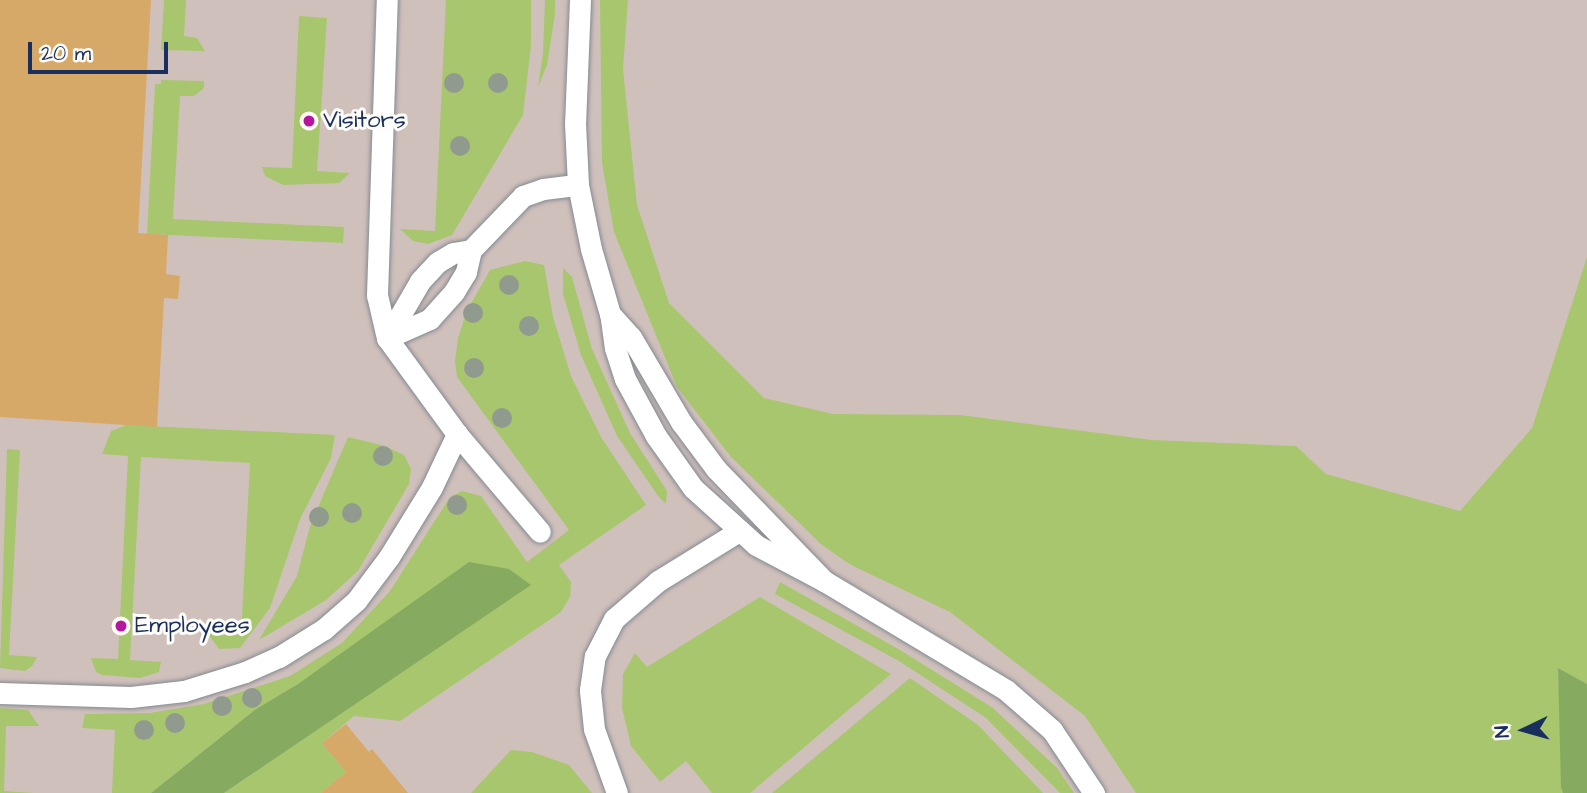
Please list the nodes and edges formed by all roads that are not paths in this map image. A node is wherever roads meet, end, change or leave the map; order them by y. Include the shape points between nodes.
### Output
1 (387, 0) edge
2 (580, 0) edge
3 (578, 184) junction
4 (471, 250) junction
5 (610, 314) junction
6 (387, 338) junction
7 (457, 434) junction
8 (738, 531) junction
9 (540, 532) dead end
10 (824, 581) junction
11 (0, 694) edge
12 (617, 793) edge
13 (1094, 793) edge

1 - 6 lane via 377,239 377,295
2 - 3 lane via 575,123
3 - 4 lane via 543,188 523,196
3 - 5 lane
4 - 6 lane via 445,258 420,281
4 - 6 lane via 466,272 430,319
5 - 8 lane via 625,379 656,436 692,488
5 - 10 lane via 631,337 681,422 716,469
6 - 7 lane
7 - 9 lane
7 - 11 lane via 432,487 356,601 324,629 279,657 184,691 131,697
8 - 10 lane via 785,563
8 - 12 lane via 658,581 614,618 595,656 590,690 594,729
10 - 13 lane via 1006,690 1052,730

